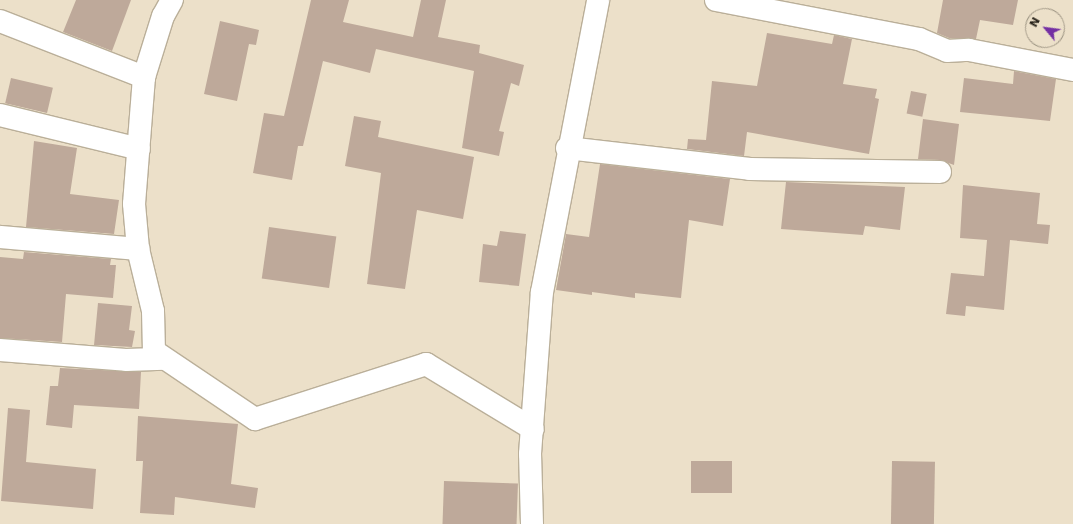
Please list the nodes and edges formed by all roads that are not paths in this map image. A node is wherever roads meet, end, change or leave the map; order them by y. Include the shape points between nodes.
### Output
1 (172, 0) edge
2 (598, 0) edge
3 (716, 0) edge
4 (0, 21) edge
5 (1073, 70) edge
6 (144, 77) junction
7 (0, 116) edge
8 (568, 148) junction
9 (139, 149) junction
10 (940, 172) dead end
11 (0, 237) edge
12 (138, 249) junction
13 (0, 350) edge
14 (164, 359) junction
15 (533, 429) junction
16 (532, 524) edge

1 - 6 street via 163,16
2 - 8 street
3 - 5 street via 919,39 947,50 969,50
4 - 6 street
6 - 9 street
7 - 9 street
8 - 10 street via 750,169
8 - 15 street via 542,292
9 - 12 street via 134,204
11 - 12 street
12 - 14 street via 152,311 154,351
13 - 14 street via 126,360
14 - 15 street via 255,419 426,364
15 - 16 street via 530,454

